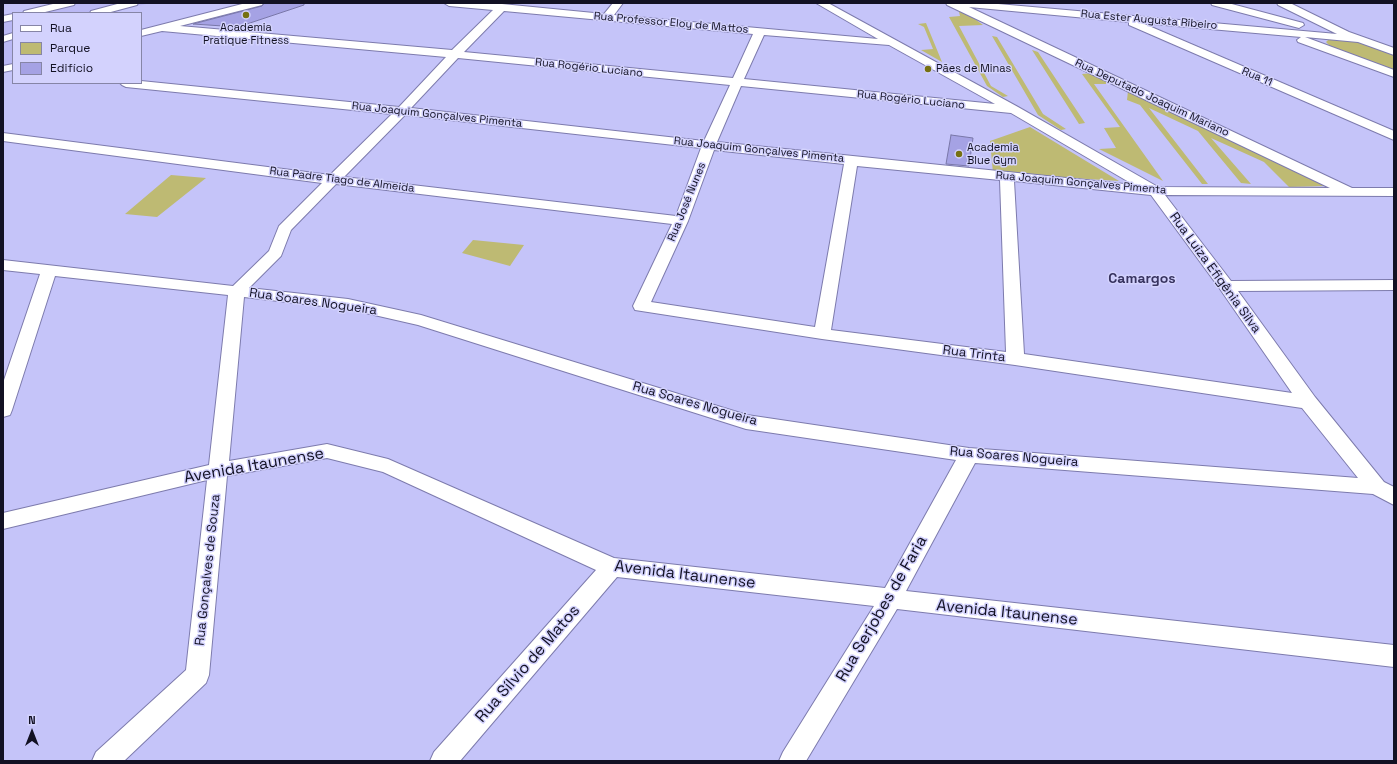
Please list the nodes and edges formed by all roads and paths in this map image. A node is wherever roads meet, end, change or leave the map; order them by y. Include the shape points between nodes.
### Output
1 (70, 3) edge
2 (133, 3) edge
3 (258, 3) edge
4 (449, 3) edge
5 (618, 3) edge
6 (822, 3) edge
7 (950, 3) edge
8 (1216, 3) edge
9 (1304, 3) edge
10 (1278, 5) edge
11 (502, 7) junction
12 (1292, 8) junction
13 (32, 12) edge
14 (99, 12) edge
15 (607, 17) junction
16 (1120, 17) junction
17 (163, 28) junction
18 (760, 31) junction
19 (1278, 31) junction
20 (1311, 31) junction
21 (142, 33) edge
22 (1344, 33) junction
23 (1359, 39) junction
24 (893, 43) junction
25 (1324, 48) junction
26 (1393, 51) edge
27 (455, 54) junction
28 (1394, 74) edge
29 (737, 83) junction
30 (136, 84) edge
31 (1014, 110) junction
32 (402, 111) junction
33 (1394, 136) edge
34 (3, 137) edge
35 (709, 145) junction
36 (851, 161) junction
37 (1007, 177) junction
38 (334, 180) junction
39 (1155, 191) junction
40 (1352, 192) junction
41 (1394, 192) edge
42 (681, 221) junction
43 (3, 265) edge
44 (49, 271) junction
45 (1394, 285) edge
46 (1226, 286) junction
47 (236, 292) junction
48 (641, 306) joint
49 (822, 334) junction
50 (1015, 359) junction
51 (1308, 402) junction
52 (3, 410) edge
53 (969, 455) junction
54 (218, 470) junction
55 (1386, 492) edge
56 (3, 521) edge
57 (612, 567) junction
58 (890, 600) junction
59 (1394, 656) edge
60 (105, 761) edge
61 (443, 761) edge
62 (792, 761) edge

1 - 13 street
2 - 14 street
3 - 17 street
4 - 11 street, Rua Professor Eloy de Mattos
5 - 15 street
6 - 24 street, Rua Luiza Efigênia Silva
7 - 16 street, Rua Ester Augusta Ribeiro
7 - 40 street, Rua Deputado Joaquim Mariano
8 - 20 street
9 - 12 street
10 - 12 street
10 - 20 street
11 - 15 street, Rua Professor Eloy de Mattos
11 - 27 street
12 - 22 street
15 - 18 street, Rua Professor Eloy de Mattos
16 - 19 street, Rua Ester Augusta Ribeiro
16 - 33 street, Rua 11
17 - 21 street
17 - 27 street, Rua Rogério Luciano
18 - 24 street, Rua Professor Eloy de Mattos
18 - 29 street, Rua José Nunes
19 - 20 street, Rua Ester Augusta Ribeiro
19 - 25 street, Rua Ester Augusta Ribeiro
20 - 22 street
20 - 23 street, Rua Ester Augusta Ribeiro
20 - 25 street
22 - 23 street
23 - 26 street
24 - 31 street, Rua Luiza Efigênia Silva
25 - 28 street, Rua Ester Augusta Ribeiro
27 - 29 street, Rua Rogério Luciano
27 - 32 street
29 - 31 street, Rua Rogério Luciano
29 - 35 street, Rua José Nunes
30 - 32 street, Rua Joaquim Gonçalves Pimenta
31 - 39 street, Rua Luiza Efigênia Silva
32 - 35 street, Rua Joaquim Gonçalves Pimenta
32 - 38 street
34 - 38 street, Rua Padre Tiago de Almeida
35 - 36 street, Rua Joaquim Gonçalves Pimenta
35 - 42 street, Rua José Nunes
36 - 37 street, Rua Joaquim Gonçalves Pimenta
36 - 49 street
37 - 39 street, Rua Joaquim Gonçalves Pimenta
37 - 50 street
38 - 42 street, Rua Padre Tiago de Almeida
38 - 47 street via 284,229 276,252
39 - 40 street, Rua Joaquim Gonçalves Pimenta
39 - 46 street, Rua Luiza Efigênia Silva
40 - 41 street, Rua Joaquim Gonçalves Pimenta
42 - 48 street, Rua José Nunes
43 - 44 street, Rua Soares Nogueira
44 - 47 street, Rua Soares Nogueira
44 - 52 street
45 - 46 street
46 - 51 street, Rua Luiza Efigênia Silva
47 - 53 street, Rua Soares Nogueira via 348,304 421,320 746,422
47 - 54 street, Rua Gonçalves de Souza
48 - 49 street, Rua Trinta
49 - 50 street, Rua Trinta
50 - 51 street, Rua Trinta
51 - 55 street, Rua Luiza Efigênia Silva
53 - 55 street, Rua Soares Nogueira
53 - 58 street, Rua Serjobes de Faria
54 - 56 street, Avenida Itaunense
54 - 57 street, Avenida Itaunense via 327,451 343,454 388,466
54 - 60 street, Rua Gonçalves de Souza via 197,675
57 - 58 street, Avenida Itaunense
57 - 61 street, Rua Sílvio de Matos
58 - 59 street, Avenida Itaunense
58 - 62 street, Rua Serjobes de Faria

